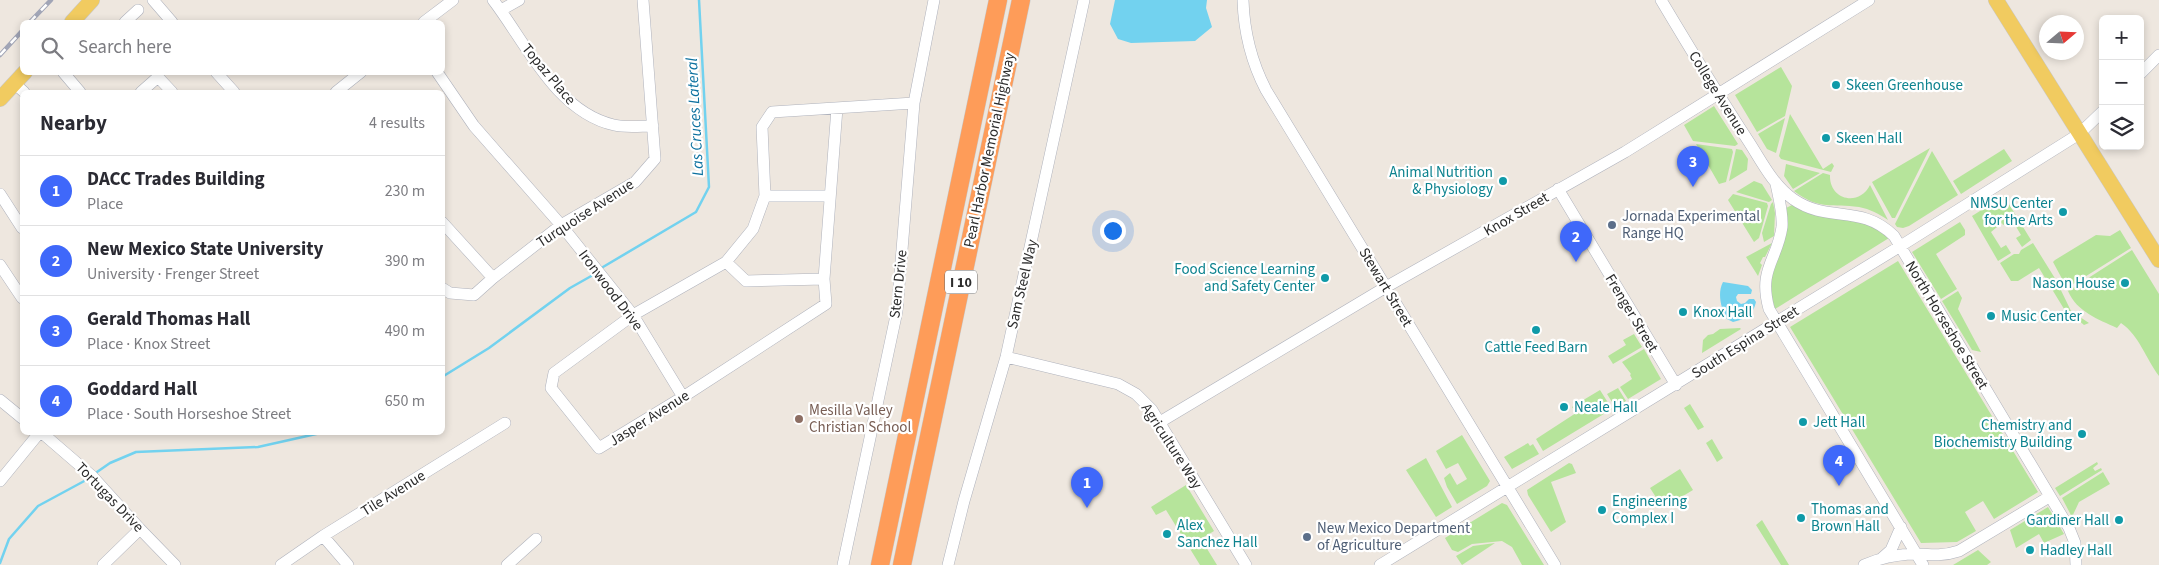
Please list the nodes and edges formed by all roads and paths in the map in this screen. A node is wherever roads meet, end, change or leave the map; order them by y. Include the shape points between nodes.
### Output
1 (92, 0) edge
2 (153, 0) edge
3 (453, 0) edge
4 (492, 0) edge
5 (519, 0) edge
6 (643, 0) edge
7 (934, 0) edge
8 (994, 0) edge
9 (998, 0) edge
10 (1021, 0) edge
11 (1084, 0) edge
12 (1243, 0) edge
13 (1661, 0) edge
14 (1869, 0) edge
15 (1996, 0) edge
16 (138, 10) dead end
17 (501, 10) junction
18 (74, 20) edge
19 (127, 20) edge
20 (170, 20) edge
21 (427, 20) edge
22 (2159, 55) edge
23 (2144, 70) edge
24 (66, 75) edge
25 (219, 75) edge
26 (358, 75) edge
27 (439, 75) edge
28 (981, 80) junction
29 (21, 83) edge
30 (78, 90) edge
31 (143, 90) edge
32 (170, 90) edge
33 (232, 90) edge
34 (342, 90) edge
35 (1717, 94) junction
36 (0, 99) edge
37 (914, 103) junction
38 (837, 108) junction
39 (2099, 115) edge
40 (653, 126) junction
41 (2079, 134) junction
42 (1776, 184) junction
43 (1558, 189) junction
44 (0, 194) edge
45 (766, 196) junction
46 (829, 196) junction
47 (20, 225) edge
48 (445, 225) edge
49 (561, 225) junction
50 (1900, 247) junction
51 (2159, 260) edge
52 (726, 262) junction
53 (0, 265) edge
54 (9, 277) junction
55 (20, 278) edge
56 (493, 278) junction
57 (824, 279) junction
58 (1386, 287) junction
59 (445, 290) edge
60 (20, 295) edge
61 (633, 315) junction
62 (1776, 323) junction
63 (1006, 357) junction
64 (1676, 384) junction
65 (683, 397) junction
66 (0, 400) edge
67 (20, 416) edge
68 (1160, 422) junction
69 (506, 423) dead end
70 (38, 435) edge
71 (44, 435) edge
72 (0, 481) edge
73 (1508, 487) junction
74 (2049, 497) junction
75 (1901, 527) junction
76 (140, 529) junction
77 (323, 536) junction
78 (536, 539) dead end
79 (1916, 554) junction
80 (1882, 558) junction
81 (103, 565) edge
82 (175, 565) edge
83 (281, 565) edge
84 (348, 565) edge
85 (507, 565) edge
86 (843, 565) edge
87 (880, 565) edge
88 (902, 565) edge
89 (948, 565) edge
90 (1246, 565) edge
91 (1380, 565) edge
92 (1555, 565) edge
93 (1864, 565) edge
94 (1924, 565) edge
95 (2076, 565) edge

1 - 18 main road
2 - 20 street
3 - 21 street
4 - 17 street, Topaz Place
5 - 17 street
6 - 40 street, Turquoise Avenue
7 - 37 street, Stern Drive
8 - 28 highway
9 - 28 highway, Pearl Harbor Memorial Highway / I 10
10 - 88 highway, Pearl Harbor Memorial Highway / I 10
11 - 63 street, Sam Steel Way
12 - 58 street, Stewart Street via 1247,41 1257,73
13 - 35 street, College Avenue
14 - 35 street, Knox Street
15 - 41 main road
16 - 19 street
17 - 40 street, Topaz Place via 537,64 569,101 589,115 614,126
22 - 23 street
24 - 30 street
25 - 33 street
26 - 34 street
27 - 49 street, Ironwood Drive via 474,126
28 - 87 highway, Pearl Harbor Memorial Highway / I 10
29 - 36 main road
31 - 32 street via 158,77
35 - 42 street, College Avenue
35 - 43 street, Knox Street via 1625,152
37 - 38 street, Jasper Avenue
37 - 86 street, Stern Drive via 897,311
38 - 45 street, Jasper Avenue via 772,112 762,127
38 - 46 street, Jasper Avenue
39 - 41 street, South Espina Street
40 - 49 street, Turquoise Avenue via 655,159 635,182
41 - 50 street, South Espina Street
41 - 51 main road
42 - 50 street, North Horseshoe Street via 1810,209 1854,214 1874,221 1894,236
42 - 62 street via 1782,225 1765,284 1769,309
43 - 58 street, Knox Street
43 - 64 street, Frenger Street
44 - 47 street
45 - 46 street
45 - 52 street, Jasper Avenue via 753,229
46 - 57 street, Jasper Avenue
48 - 56 street
49 - 56 street, Turquoise Avenue
49 - 61 street, Ironwood Drive
50 - 62 street, South Espina Street
50 - 74 street, North Horseshoe Street
52 - 57 street via 746,281
52 - 61 street, Jasper Avenue
53 - 54 street
54 - 55 street
54 - 60 street
56 - 59 street, Turquoise Avenue via 474,295
57 - 65 street, Jasper Avenue via 826,304
58 - 68 street, Knox Street
58 - 73 street, Stewart Street
61 - 65 street, Ironwood Drive
61 - 65 street, Jasper Avenue via 554,373 551,388 599,448
62 - 64 street, South Espina Street
62 - 75 street
63 - 68 street, Agriculture Way via 1125,387 1142,398
63 - 89 street, Sam Steel Way
64 - 73 street, South Espina Street
66 - 67 street
68 - 90 street, Agriculture Way
69 - 77 street, Tile Avenue
70 - 72 street
71 - 76 street, Tortugas Drive via 92,476
73 - 91 street, South Espina Street
73 - 92 street, Stewart Street
74 - 79 street via 1959,551 1937,556
74 - 95 street, North Horseshoe Street via 2075,543
75 - 79 street
75 - 80 street via 1891,550
76 - 81 street
76 - 82 street, Tortugas Drive
77 - 83 street, Tile Avenue
77 - 84 street
78 - 85 street
79 - 80 street
79 - 94 street
80 - 93 street

